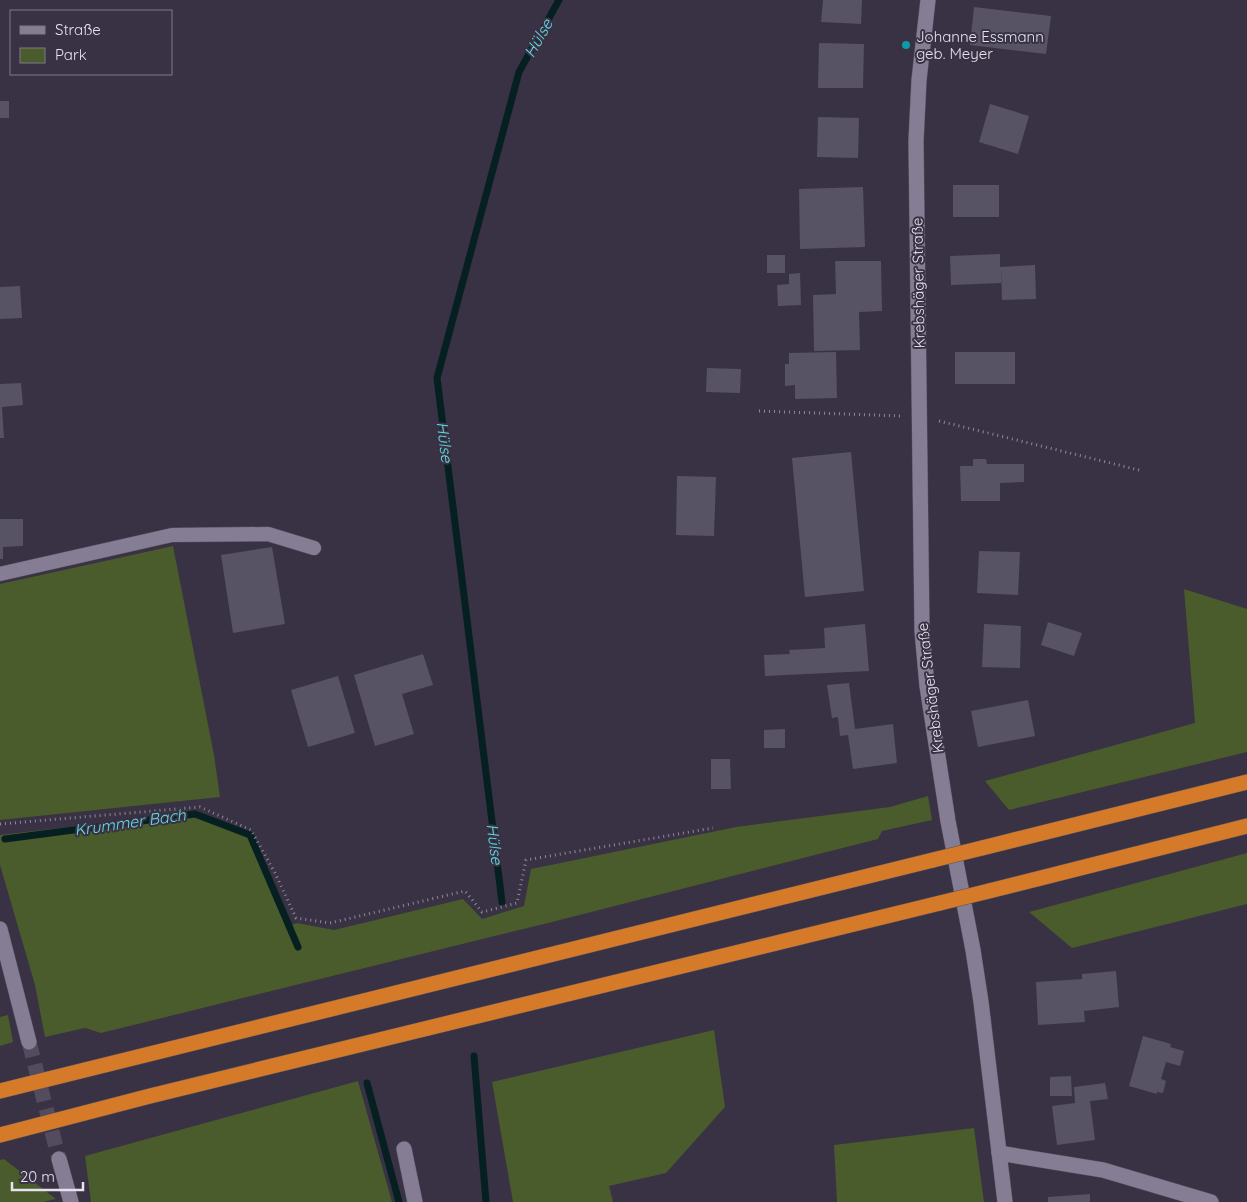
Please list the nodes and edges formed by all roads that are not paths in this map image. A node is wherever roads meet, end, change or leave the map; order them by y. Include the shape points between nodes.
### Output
1 (928, 0) edge
2 (314, 548) dead end
3 (0, 574) edge
4 (1247, 782) edge
5 (1247, 826) edge
6 (0, 929) edge
7 (29, 1042) tunnel mouth
8 (0, 1091) edge
9 (0, 1134) edge
10 (404, 1149) dead end
11 (999, 1153) junction
12 (59, 1158) tunnel mouth
13 (71, 1202) edge
14 (415, 1202) edge
15 (1005, 1202) edge
16 (1211, 1202) edge

1 - 11 street, Krebshäger Straße via 916,141 922,631 948,822 974,958
2 - 3 lane via 268,534 172,535
4 - 8 highway, bridge
5 - 9 highway, bridge
6 - 7 street
10 - 14 street
11 - 15 street, Krebshäger Straße
11 - 16 street via 1103,1170
12 - 13 street

